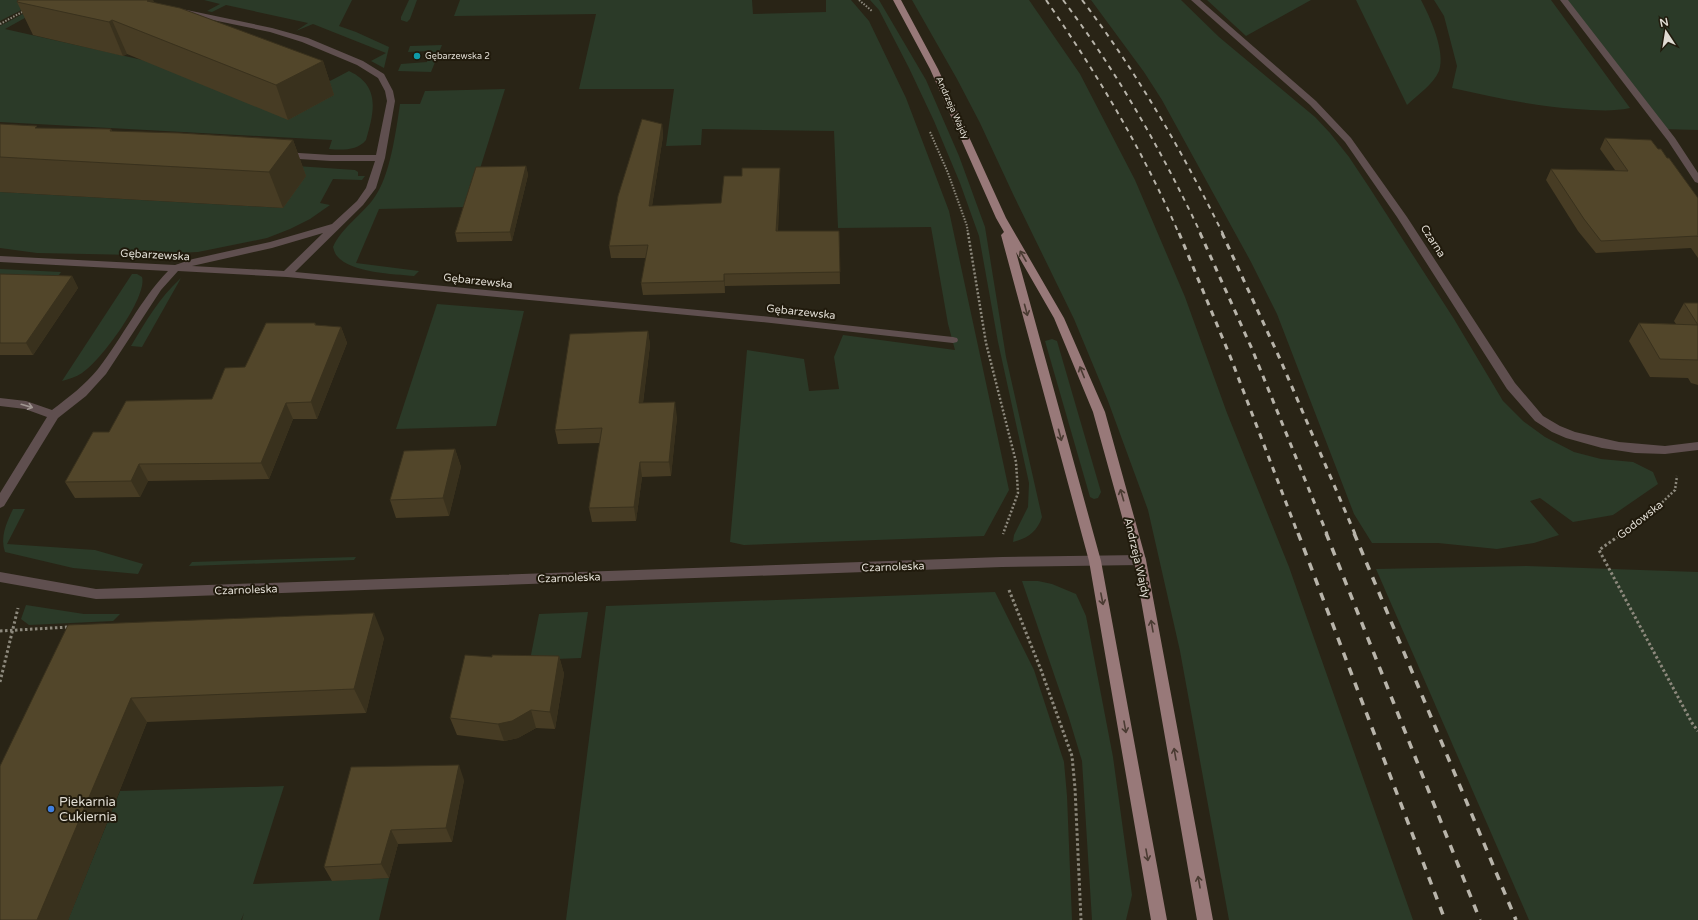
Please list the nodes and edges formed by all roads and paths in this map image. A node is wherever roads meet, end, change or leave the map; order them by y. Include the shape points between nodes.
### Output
1 (859, 0) edge
2 (897, 0) edge
3 (1195, 0) edge
4 (1564, 0) edge
5 (169, 8) edge
6 (26, 10) dead end
7 (876, 15) dead end
8 (0, 24) edge
9 (929, 130) dead end
10 (276, 155) edge
11 (380, 158) junction
12 (1698, 180) edge
13 (1001, 218) junction
14 (337, 226) junction
15 (0, 259) edge
16 (176, 268) junction
17 (287, 274) junction
18 (953, 340) dead end
19 (0, 402) edge
20 (54, 414) junction
21 (1698, 446) edge
22 (1665, 450) junction
23 (0, 503) edge
24 (1140, 560) junction
25 (1095, 561) junction
26 (1002, 562) junction
27 (0, 577) edge
28 (26, 581) junction
29 (0, 682) edge
30 (1698, 731) edge
31 (1081, 920) edge
32 (1158, 920) edge
33 (1206, 920) edge

1 - 7 path
2 - 13 main road, Andrzeja Wajdy via 934,69
3 - 22 street, Czarna via 1312,103 1348,140 1402,217 1511,386 1544,422 1577,438 1605,444
4 - 12 street via 1672,140
5 - 11 street via 289,35 360,63 381,76 391,101
6 - 8 path
9 - 26 path via 967,226 986,343 1016,462 1018,493 1001,540
10 - 11 street
11 - 14 street via 371,188
24 -> 13 main road, Andrzeja Wajdy via 1099,412 1059,318
13 -> 25 main road, Andrzeja Wajdy
14 - 16 street
14 - 17 street
15 - 16 street, Gębarzewska
16 - 17 street, Gębarzewska
16 - 20 street via 157,288 102,371 82,393
17 - 18 street, Gębarzewska
19 -> 20 street via 26,405
20 - 23 street
21 - 22 street
22 - 30 path, Godowska via 1677,473 1676,490 1648,516 1600,550
24 - 25 street, Czarnoleska
33 -> 24 main road, Andrzeja Wajdy
25 - 26 street, Czarnoleska
25 -> 32 main road, Andrzeja Wajdy
26 - 28 street, Czarnoleska via 96,594
26 - 31 path via 1008,586 1072,756
27 - 28 street, Czarnoleska
28 - 29 path

